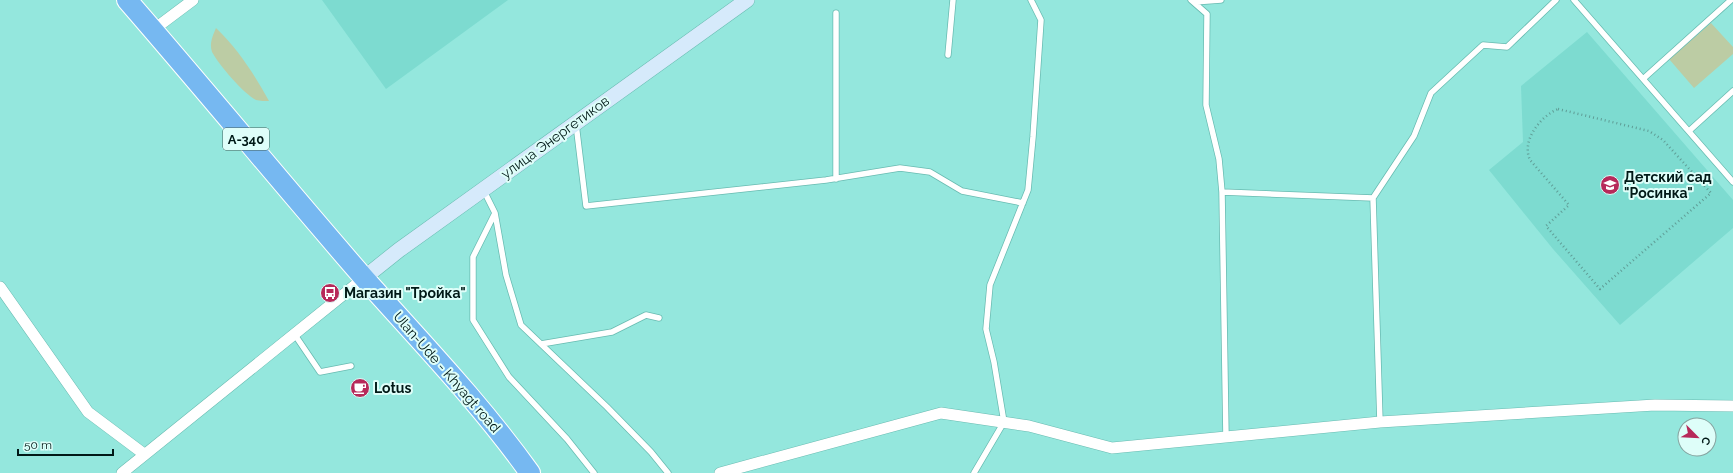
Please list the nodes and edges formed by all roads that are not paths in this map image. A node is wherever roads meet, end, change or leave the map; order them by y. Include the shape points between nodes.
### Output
1 (126, 0) edge
2 (193, 0) edge
3 (747, 0) edge
4 (953, 0) edge
5 (1031, 0) edge
6 (1221, 0) edge
7 (1556, 0) edge
8 (1574, 0) edge
9 (1731, 0) edge
10 (1192, 1) edge
11 (836, 13) dead end
12 (153, 30) junction
13 (948, 55) dead end
14 (1643, 79) junction
15 (1733, 91) edge
16 (576, 122) junction
17 (1689, 131) junction
18 (836, 179) junction
19 (1733, 182) edge
20 (483, 189) junction
21 (1222, 192) junction
22 (1373, 198) junction
23 (1023, 203) junction
24 (495, 213) junction
25 (364, 278) junction
26 (0, 287) edge
27 (658, 318) dead end
28 (295, 335) junction
29 (541, 344) junction
30 (351, 366) dead end
31 (1733, 406) edge
32 (1004, 422) junction
33 (1380, 422) junction
34 (1226, 437) junction
35 (144, 454) junction
36 (528, 472) edge
37 (122, 473) edge
38 (594, 473) edge
39 (668, 473) edge
40 (720, 473) edge
41 (974, 473) edge

1 - 12 highway, Ulan-Ude - Khyagt road / А-340
2 - 12 street
3 - 16 street, улица Энергетиков
4 - 13 lane
5 - 23 lane via 1041,20 1028,190
6 - 10 lane
7 - 22 lane via 1506,47 1483,45 1430,93 1414,136
8 - 14 lane
9 - 14 lane
10 - 21 lane via 1207,14 1206,105 1219,159
11 - 18 lane
12 - 25 highway, Ulan-Ude - Khyagt road / А-340
14 - 17 lane
15 - 17 lane
16 - 18 lane via 586,206
16 - 20 street, улица Энергетиков
17 - 19 lane
18 - 23 lane via 900,168 930,172 962,191
20 - 24 lane
20 - 25 street, улица Энергетиков
21 - 22 lane
21 - 34 lane
22 - 33 lane
23 - 32 lane via 990,285 986,329
24 - 29 lane via 506,275 521,325
24 - 38 lane via 473,257 473,320 509,377 567,439
25 - 28 street
25 - 36 highway, Ulan-Ude - Khyagt road / А-340 via 449,371 512,448
26 - 35 street via 88,412
27 - 29 lane via 646,315 612,332
28 - 30 lane via 320,372
28 - 35 street
29 - 39 lane via 607,407
31 - 33 street via 1655,405
32 - 34 street via 1112,448
32 - 40 street via 941,413
32 - 41 lane
33 - 34 street
35 - 37 street

